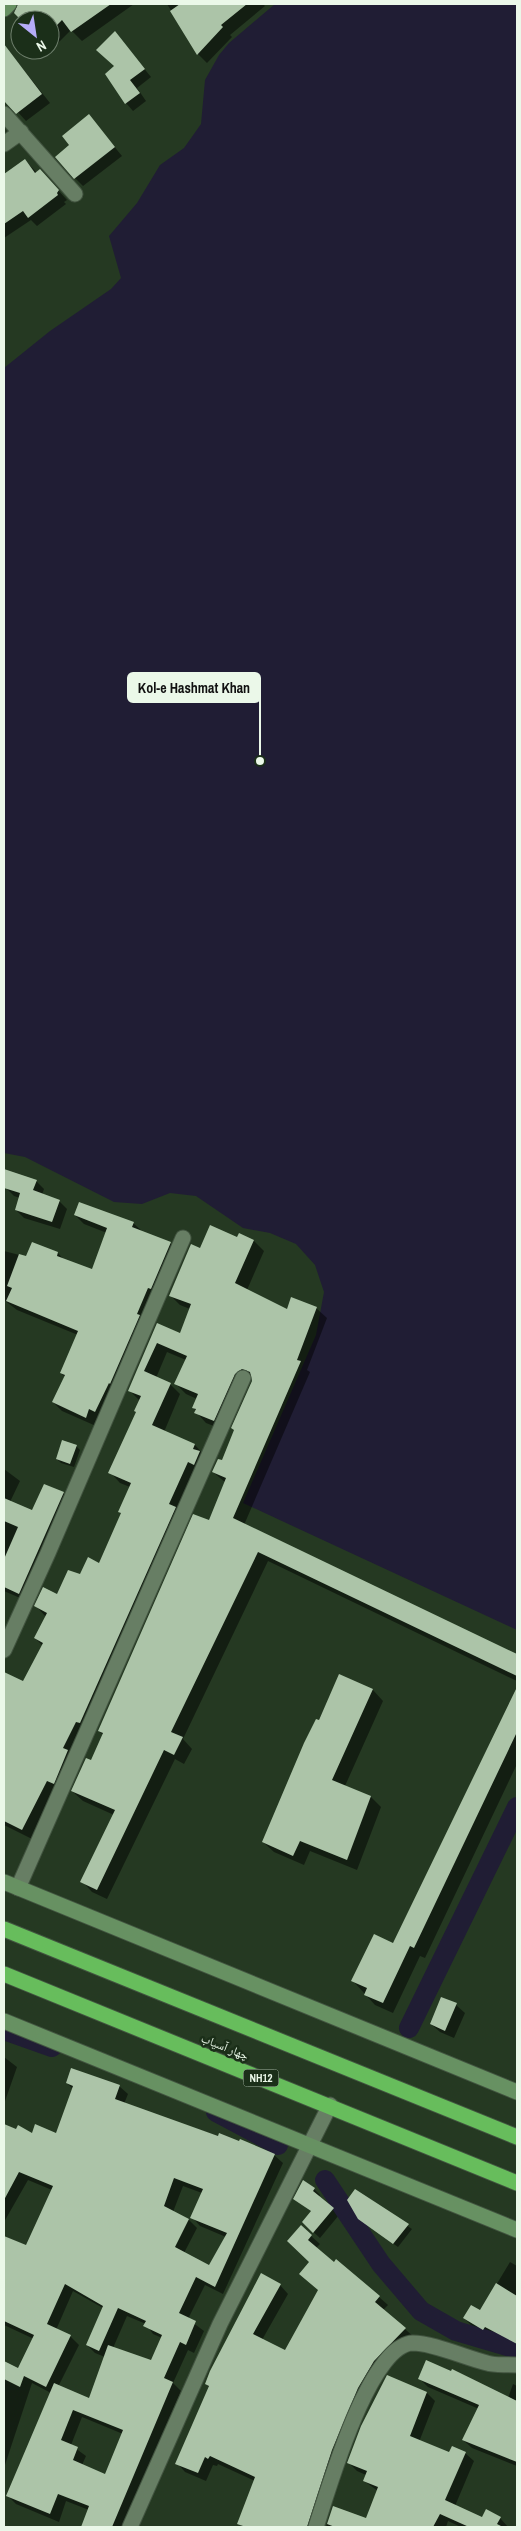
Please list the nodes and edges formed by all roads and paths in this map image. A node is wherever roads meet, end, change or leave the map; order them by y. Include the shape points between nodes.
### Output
1 (9, 4) edge
2 (4, 10) edge
3 (4, 114) edge
4 (21, 132) junction
5 (4, 144) edge
6 (75, 194) dead end
7 (183, 1238) dead end
8 (242, 1378) dead end
9 (4, 1650) edge
10 (4, 1882) edge
11 (18, 1888) junction
12 (4, 1929) edge
13 (4, 1974) edge
14 (4, 2021) edge
15 (517, 2092) edge
16 (330, 2105) junction
17 (517, 2137) edge
18 (310, 2145) junction
19 (517, 2183) edge
20 (517, 2230) edge
21 (517, 2365) edge
22 (130, 2527) edge
23 (316, 2527) edge

1 - 2 street
3 - 4 street
4 - 5 street
4 - 6 street
7 - 9 street
8 - 11 street
10 - 11 street
11 - 15 street
12 - 17 highway
13 - 16 highway, چهار آسیاب / NH12
14 - 18 street
16 - 18 street
16 - 19 highway, چهار آسیاب / NH12
18 - 20 street
18 - 22 street via 220,2324
21 - 23 street via 489,2364 412,2343 391,2352 369,2385 341,2452

